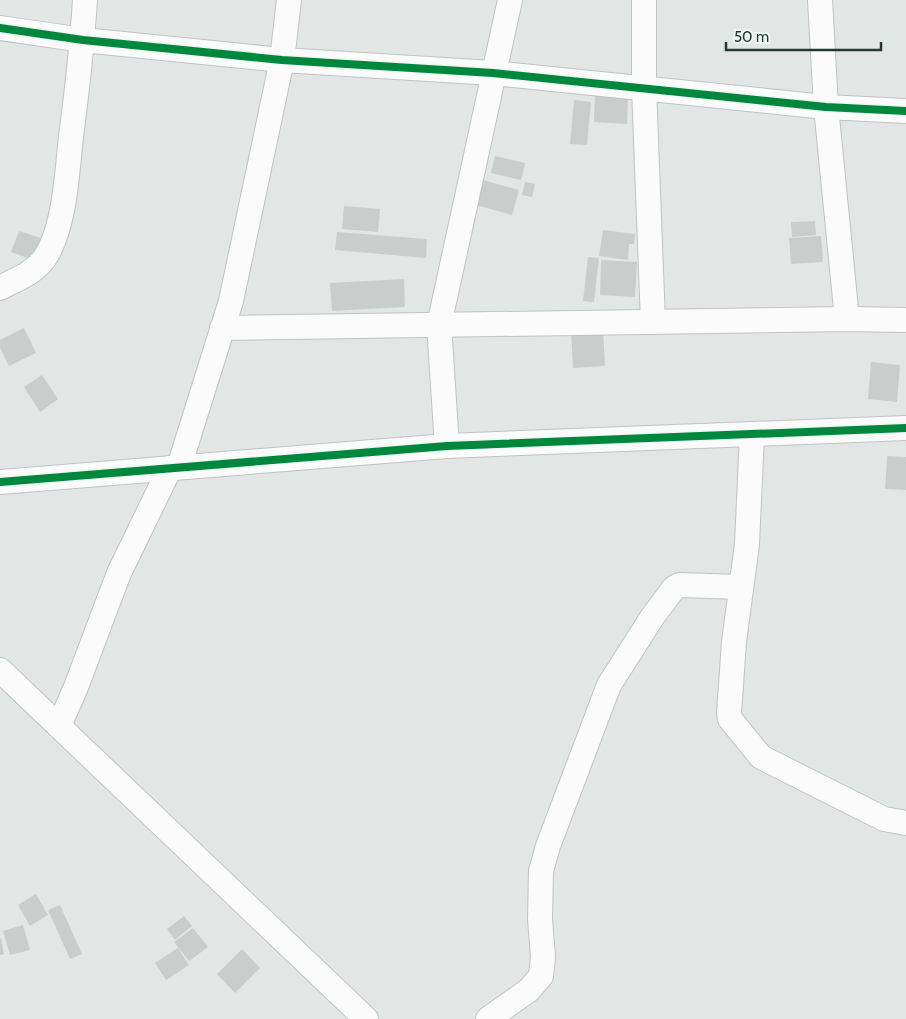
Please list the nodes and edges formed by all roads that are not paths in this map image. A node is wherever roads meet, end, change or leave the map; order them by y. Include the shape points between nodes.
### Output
1 (85, 0) edge
2 (290, 0) edge
3 (510, 0) edge
4 (644, 0) edge
5 (820, 0) edge
6 (0, 28) edge
7 (83, 40) junction
8 (282, 60) junction
9 (493, 73) junction
10 (644, 88) junction
11 (826, 107) junction
12 (906, 111) edge
13 (0, 288) edge
14 (846, 319) junction
15 (906, 320) edge
16 (653, 322) junction
17 (439, 325) junction
18 (222, 328) junction
19 (906, 428) edge
20 (752, 434) junction
21 (447, 446) junction
22 (174, 468) junction
23 (0, 482) edge
24 (741, 587) junction
25 (0, 670) edge
26 (59, 726) junction
27 (906, 823) edge
28 (366, 1019) edge
29 (488, 1019) edge

1 - 7 street
2 - 8 street
3 - 9 street
4 - 10 street
5 - 11 street
6 - 7 street
7 - 8 street
7 - 13 street via 63,209 52,243 44,259 26,275
8 - 9 street
8 - 18 street via 231,301
9 - 10 street
9 - 17 street
10 - 11 street
10 - 16 street
11 - 12 street
11 - 14 street
14 - 15 street
14 - 16 street
16 - 17 street
17 - 18 street
17 - 21 street
18 - 22 street
19 - 20 street
20 - 21 street
20 - 24 street via 747,544
21 - 22 street
22 - 23 street
22 - 26 street via 119,573
24 - 27 street via 730,719 762,757 884,819
24 - 29 street via 679,585 674,588 608,685 540,872 543,957 540,976 529,990
25 - 26 street
26 - 28 street

